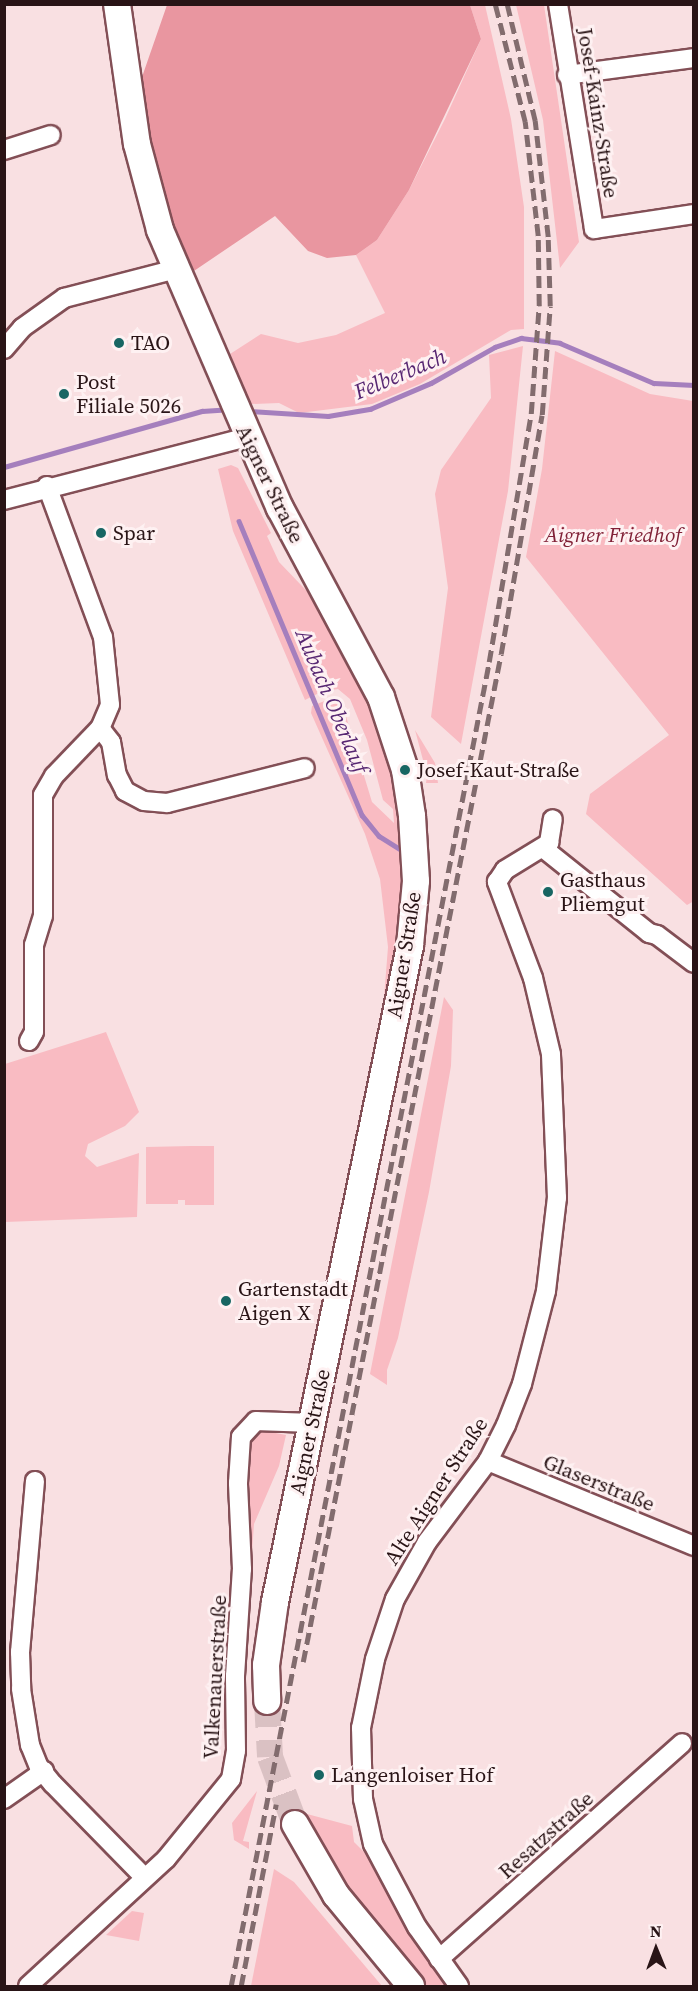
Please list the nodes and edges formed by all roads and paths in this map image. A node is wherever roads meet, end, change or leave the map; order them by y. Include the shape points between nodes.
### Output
1 (117, 4) edge
2 (558, 4) edge
3 (693, 58) edge
4 (567, 75) junction
5 (51, 135) dead end
6 (4, 150) edge
7 (693, 214) edge
8 (176, 269) junction
9 (4, 349) edge
10 (239, 418) junction
11 (47, 486) junction
12 (4, 500) edge
13 (100, 728) junction
14 (305, 768) dead end
15 (553, 819) dead end
16 (543, 848) junction
17 (693, 963) edge
18 (29, 1041) dead end
19 (312, 1423) junction
20 (488, 1461) junction
21 (35, 1480) dead end
22 (693, 1546) edge
23 (12, 1654) edge
24 (267, 1701) tunnel mouth
25 (682, 1743) dead end
26 (44, 1772) junction
27 (4, 1799) edge
28 (295, 1824) tunnel mouth
29 (144, 1876) junction
30 (439, 1959) junction
31 (27, 1986) edge
32 (411, 1986) edge
33 (459, 1986) edge

1 - 8 main road, Aigner Straße via 142,170
2 - 4 street, Josef-Kainz-Straße
3 - 4 street
4 - 7 street, Josef-Kainz-Straße via 594,229
5 - 6 street
8 - 9 street via 64,298 22,328
8 - 10 main road, Aigner Straße
10 - 11 street via 210,449
10 - 19 main road, Aigner Straße via 301,548 373,679 396,742 410,801 416,881 410,946
11 - 12 street
11 - 13 street via 103,637 110,705
13 - 14 street via 111,742 121,786 144,801 167,802
13 - 18 street via 54,776 43,795 43,916 34,945 34,1032
15 - 16 street via 552,837
16 - 17 street
16 - 20 street, Alte Aigner Straße via 505,870 497,885 533,978 551,1054 557,1157 556,1235 522,1384
19 - 24 main road, Aigner Straße via 268,1643
19 - 29 street, Valkenauerstraße via 256,1421 241,1437 238,1483 242,1569 235,1765 221,1795 166,1859
20 - 22 street, Glaserstraße
20 - 30 street, Alte Aigner Straße via 428,1542 395,1599 370,1677 362,1728 368,1829 404,1907
21 - 23 street
23 - 26 street via 26,1731
25 - 30 street, Resatzstraße
26 - 27 street
26 - 29 street
28 - 32 main road via 336,1895
29 - 31 street, Valkenauerstraße
30 - 33 street, Alte Aigner Straße

